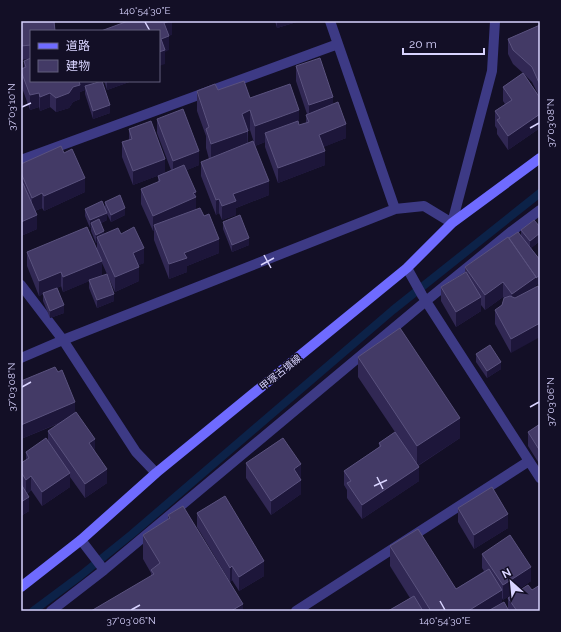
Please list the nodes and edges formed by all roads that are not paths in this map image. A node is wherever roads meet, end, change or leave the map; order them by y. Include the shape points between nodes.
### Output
1 (330, 21) edge
2 (495, 21) edge
3 (338, 44) junction
4 (540, 158) edge
5 (21, 160) edge
6 (395, 209) junction
7 (540, 210) edge
8 (452, 223) junction
9 (407, 268) junction
10 (21, 285) edge
11 (424, 298) junction
12 (63, 340) junction
13 (21, 358) edge
14 (529, 461) junction
15 (156, 473) junction
16 (540, 478) edge
17 (81, 540) junction
18 (102, 567) junction
19 (21, 586) edge
20 (51, 611) edge
21 (296, 611) edge

1 - 3 street
2 - 8 street via 492,71
3 - 5 street
3 - 6 street
4 - 8 main road, 甲塚古墳線
6 - 8 street via 424,206
6 - 12 street
7 - 11 street
8 - 9 main road, 甲塚古墳線
9 - 11 street
9 - 15 main road, 甲塚古墳線
10 - 12 street
11 - 14 street
11 - 18 street
12 - 13 street
12 - 15 street via 136,452
14 - 16 street
14 - 21 street
15 - 17 main road, 甲塚古墳線
17 - 18 street
17 - 19 main road, 甲塚古墳線
18 - 20 street

